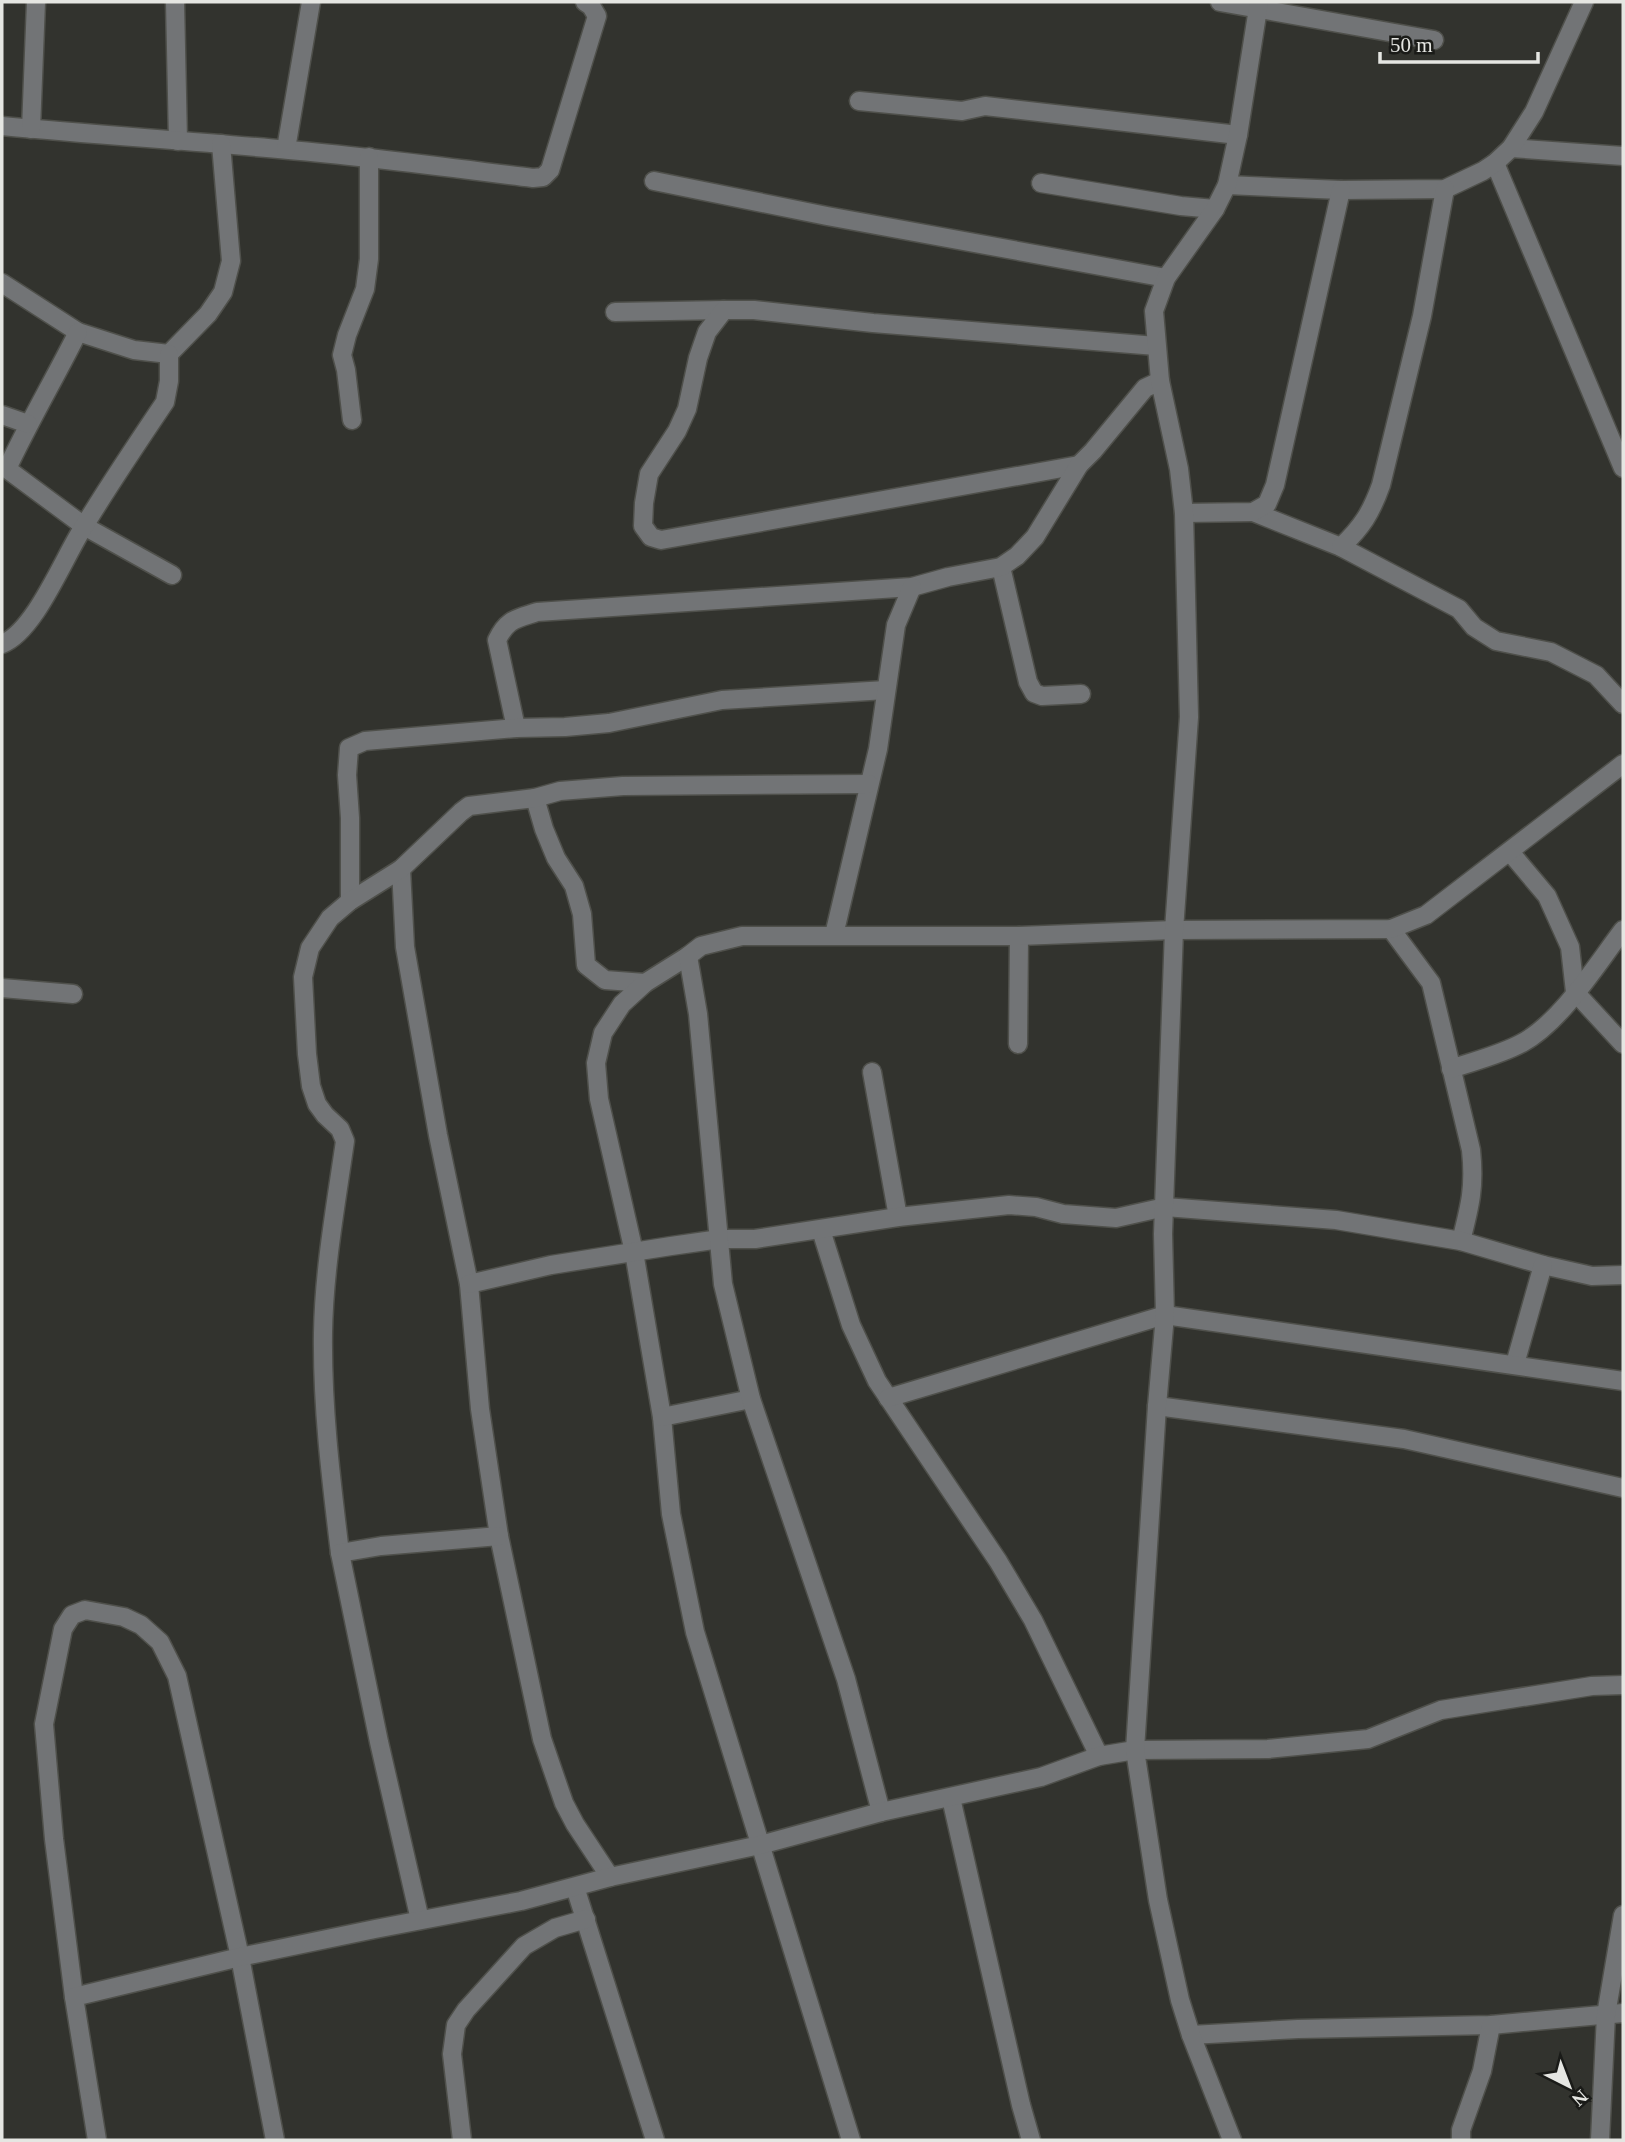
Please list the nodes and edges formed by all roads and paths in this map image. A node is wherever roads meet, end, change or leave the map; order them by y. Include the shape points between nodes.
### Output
1 (36, 2) edge
2 (175, 2) edge
3 (311, 2) edge
4 (585, 2) edge
5 (1220, 2) edge
6 (1584, 2) edge
7 (1258, 5) edge
8 (1434, 40) dead end
9 (859, 101) dead end
10 (2, 125) edge
11 (31, 129) junction
12 (1238, 135) junction
13 (178, 141) junction
14 (221, 145) junction
15 (1511, 148) junction
16 (286, 149) junction
17 (1623, 156) edge
18 (369, 157) junction
19 (1495, 163) junction
20 (654, 181) dead end
21 (1041, 183) dead end
22 (1227, 185) junction
23 (1445, 188) junction
24 (1340, 190) junction
25 (1215, 209) junction
26 (1166, 278) junction
27 (2, 283) edge
28 (724, 310) junction
29 (615, 312) dead end
30 (78, 332) junction
31 (1156, 346) junction
32 (169, 354) junction
33 (1160, 382) junction
34 (2, 415) edge
35 (352, 419) dead end
36 (28, 424) junction
37 (1079, 465) junction
38 (1623, 468) edge
39 (4, 476) edge
40 (1253, 512) junction
41 (1184, 513) junction
42 (84, 526) junction
43 (1341, 547) junction
44 (1001, 567) junction
45 (172, 575) dead end
46 (912, 587) junction
47 (2, 645) edge
48 (886, 690) junction
49 (1081, 694) dead end
50 (1623, 704) edge
51 (516, 728) junction
52 (1623, 764) edge
53 (869, 784) junction
54 (535, 798) junction
55 (1510, 852) junction
56 (401, 869) junction
57 (350, 901) junction
58 (1391, 929) junction
59 (1174, 930) junction
60 (1623, 930) edge
61 (834, 935) junction
62 (1019, 936) junction
63 (688, 956) junction
64 (645, 982) junction
65 (2, 988) edge
66 (1575, 992) junction
67 (73, 994) dead end
68 (1018, 1044) dead end
69 (1623, 1044) edge
70 (1451, 1069) junction
71 (872, 1072) dead end
72 (1164, 1207) junction
73 (898, 1217) junction
74 (821, 1230) junction
75 (720, 1239) junction
76 (1461, 1241) junction
77 (634, 1252) junction
78 (1543, 1265) junction
79 (1623, 1275) edge
80 (468, 1284) junction
81 (1165, 1315) junction
82 (1515, 1364) junction
83 (1623, 1381) edge
84 (888, 1398) junction
85 (751, 1399) junction
86 (1157, 1406) junction
87 (662, 1417) junction
88 (1623, 1488) edge
89 (499, 1536) junction
90 (340, 1553) junction
91 (1623, 1685) edge
92 (1135, 1750) junction
93 (1099, 1756) junction
94 (951, 1798) junction
95 (881, 1812) junction
96 (760, 1845) junction
97 (610, 1877) junction
98 (575, 1887) junction
99 (1623, 1915) edge
100 (586, 1919) junction
101 (421, 1920) junction
102 (240, 1957) junction
103 (74, 1997) junction
104 (1615, 2014) edge
105 (1491, 2025) junction
106 (1191, 2035) junction
107 (97, 2140) edge
108 (275, 2140) edge
109 (462, 2140) edge
110 (655, 2140) edge
111 (851, 2140) edge
112 (1031, 2140) edge
113 (1232, 2140) edge
114 (1461, 2140) edge
115 (1600, 2140) edge

1 - 11 street
2 - 13 street
3 - 16 street
4 - 18 street via 597,16 550,170 543,177
5 - 7 street
6 - 15 street via 1534,112
7 - 8 street
7 - 12 street
9 - 12 street via 961,111 985,106
10 - 11 street
11 - 13 street
12 - 22 street
13 - 14 street
14 - 16 street
14 - 32 street via 231,261 223,292
15 - 17 street
15 - 19 street
16 - 18 street
18 - 35 street via 365,289 342,355
19 - 23 street
19 - 38 street
20 - 26 street
21 - 25 street
22 - 24 street
22 - 25 street
23 - 24 street
23 - 43 street via 1422,316 1381,485 1372,510
24 - 40 street via 1275,485 1267,504
25 - 26 street
26 - 31 street via 1154,311
27 - 30 street
28 - 29 street
28 - 31 street
28 - 37 street via 707,332 677,431 649,474 643,526 651,537 661,540
30 - 32 street via 134,350
30 - 36 street
31 - 33 street
32 - 42 street via 165,402
33 - 37 street via 1145,388
33 - 41 street via 1180,469
34 - 36 street
36 - 39 street
37 - 44 street via 1035,537
39 - 42 street
40 - 41 street
40 - 43 street
41 - 59 street via 1189,717
42 - 45 street
42 - 47 street via 31,617
43 - 50 street via 1459,609 1474,627 1496,641 1551,652 1595,675
44 - 46 street
44 - 49 street via 1034,694
46 - 48 street via 896,625
46 - 51 street via 537,612 510,620 497,640
48 - 51 street via 722,700 609,723
48 - 53 street
51 - 57 street via 365,741 349,748
52 - 55 street
53 - 54 street via 623,786 560,791
53 - 61 street
54 - 56 street via 469,806
54 - 64 street via 556,858 574,886 582,914 586,965 605,980
55 - 58 street via 1426,915
55 - 66 street via 1547,896 1566,936
56 - 57 street
56 - 80 street via 405,947
57 - 90 street via 330,918 310,947 303,977 311,1086 317,1104 345,1141 323,1331 324,1411
58 - 59 street
58 - 70 street via 1431,983
59 - 62 street
59 - 72 street
60 - 66 street
61 - 62 street
61 - 63 street via 742,936 701,946
62 - 68 street
63 - 64 street
63 - 75 street
64 - 77 street via 622,1004 603,1033 596,1063 604,1122
65 - 67 street
66 - 69 street
66 - 70 street via 1530,1038
70 - 76 street via 1474,1173
71 - 73 street
72 - 73 street via 1116,1218 1009,1205
72 - 76 street via 1336,1220
72 - 81 street
73 - 74 street
74 - 75 street
74 - 84 street via 851,1325
75 - 77 street
75 - 85 street via 723,1284
76 - 78 street
77 - 80 street
77 - 87 street
78 - 79 street via 1592,1276
78 - 82 street
80 - 89 street
81 - 82 street
81 - 84 street
81 - 86 street
82 - 83 street
84 - 93 street via 1026,1608
85 - 87 street
85 - 95 street via 846,1679
86 - 88 street via 1404,1439
86 - 92 street
87 - 96 street via 671,1514 695,1632
89 - 90 street
89 - 97 street via 542,1739 564,1803
90 - 101 street
91 - 92 street via 1441,1710 1368,1739 1268,1749
92 - 93 street
92 - 106 street via 1158,1900
93 - 94 street via 1041,1777
94 - 95 street
94 - 112 street
95 - 96 street
96 - 97 street
96 - 111 street
97 - 98 street
98 - 100 street
98 - 101 street
99 - 104 street
100 - 109 street via 555,1928 524,1946 456,2025 452,2054
100 - 110 street
101 - 102 street
102 - 103 street
102 - 103 street via 177,1676 160,1642 141,1625 124,1616 85,1610 72,1615 63,1629 44,1724
102 - 108 street
103 - 107 street
104 - 105 street
104 - 115 street
105 - 106 street
105 - 114 street
106 - 113 street

